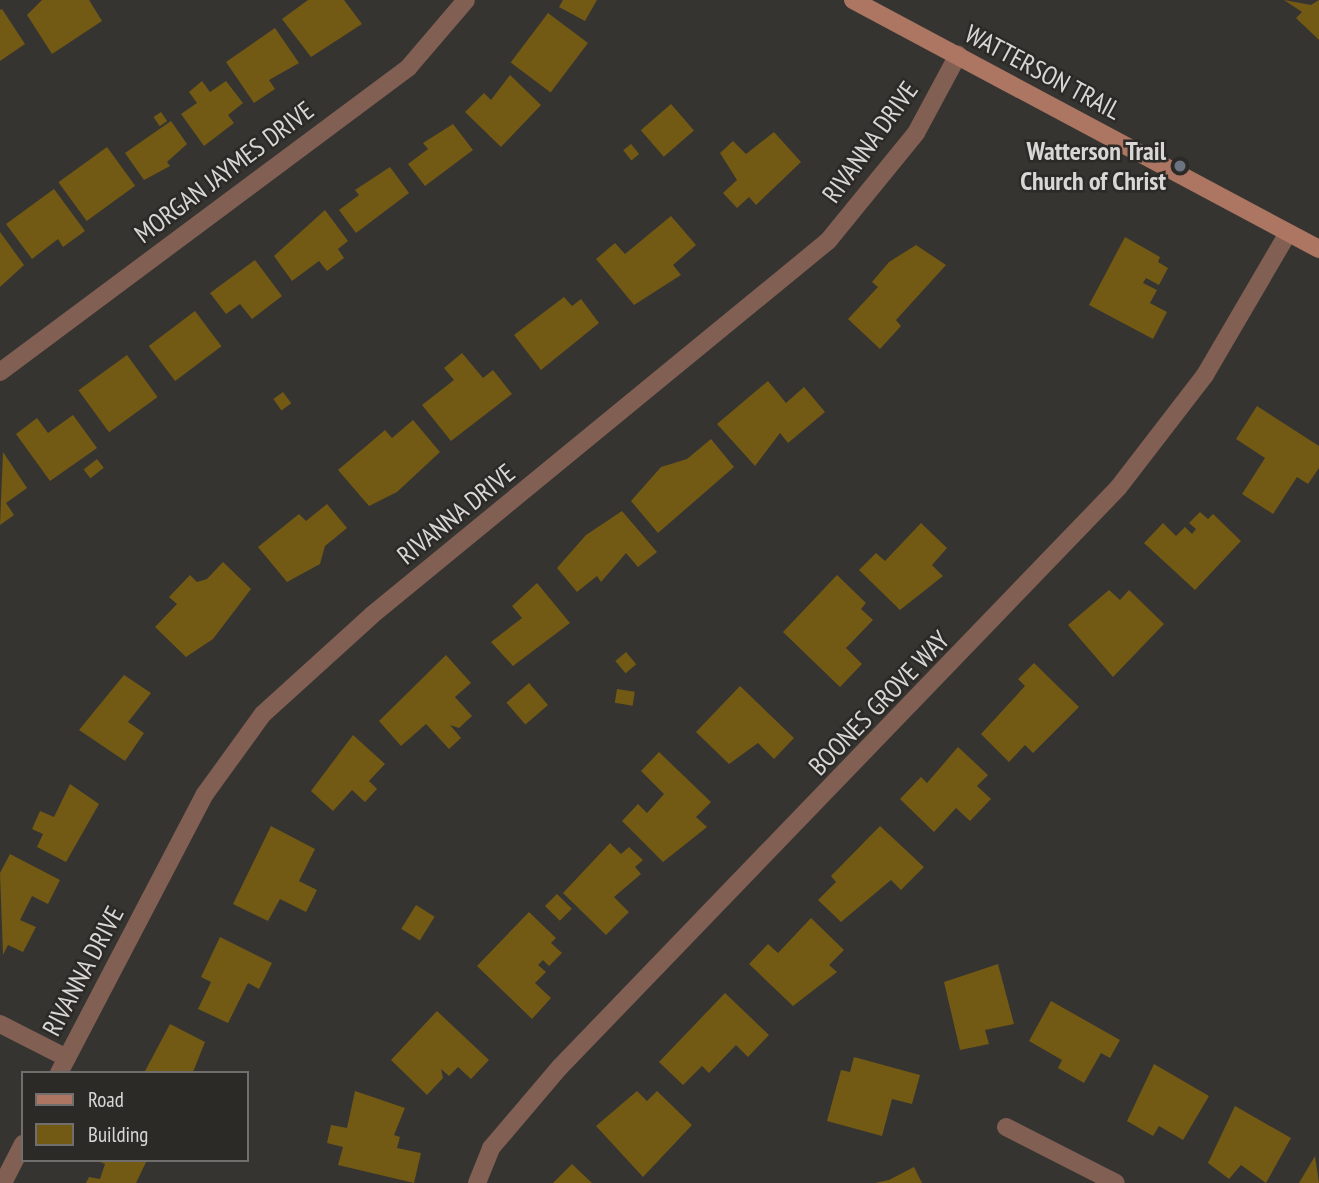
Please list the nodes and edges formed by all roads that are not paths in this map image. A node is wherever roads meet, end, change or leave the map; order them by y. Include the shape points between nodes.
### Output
1 (466, 0) edge
2 (853, 0) edge
3 (958, 55) junction
4 (1288, 233) junction
5 (1319, 250) edge
6 (0, 372) edge
7 (0, 1024) edge
8 (63, 1065) edge
9 (1006, 1127) dead end
10 (21, 1148) edge
11 (3, 1183) edge
12 (477, 1183) edge
13 (1116, 1183) edge

1 - 6 street, MORGAN JAYMES DRIVE via 408,68
2 - 3 main road, WATTERSON TRAIL
3 - 4 main road, WATTERSON TRAIL
3 - 8 street, RIVANNA DRIVE via 916,133 828,242 372,615 263,713 205,794
4 - 5 main road, WATTERSON TRAIL
4 - 12 street, BOONES GROVE WAY via 1205,375 1118,488 560,1067 491,1148
7 - 8 street
9 - 13 street
10 - 11 street

